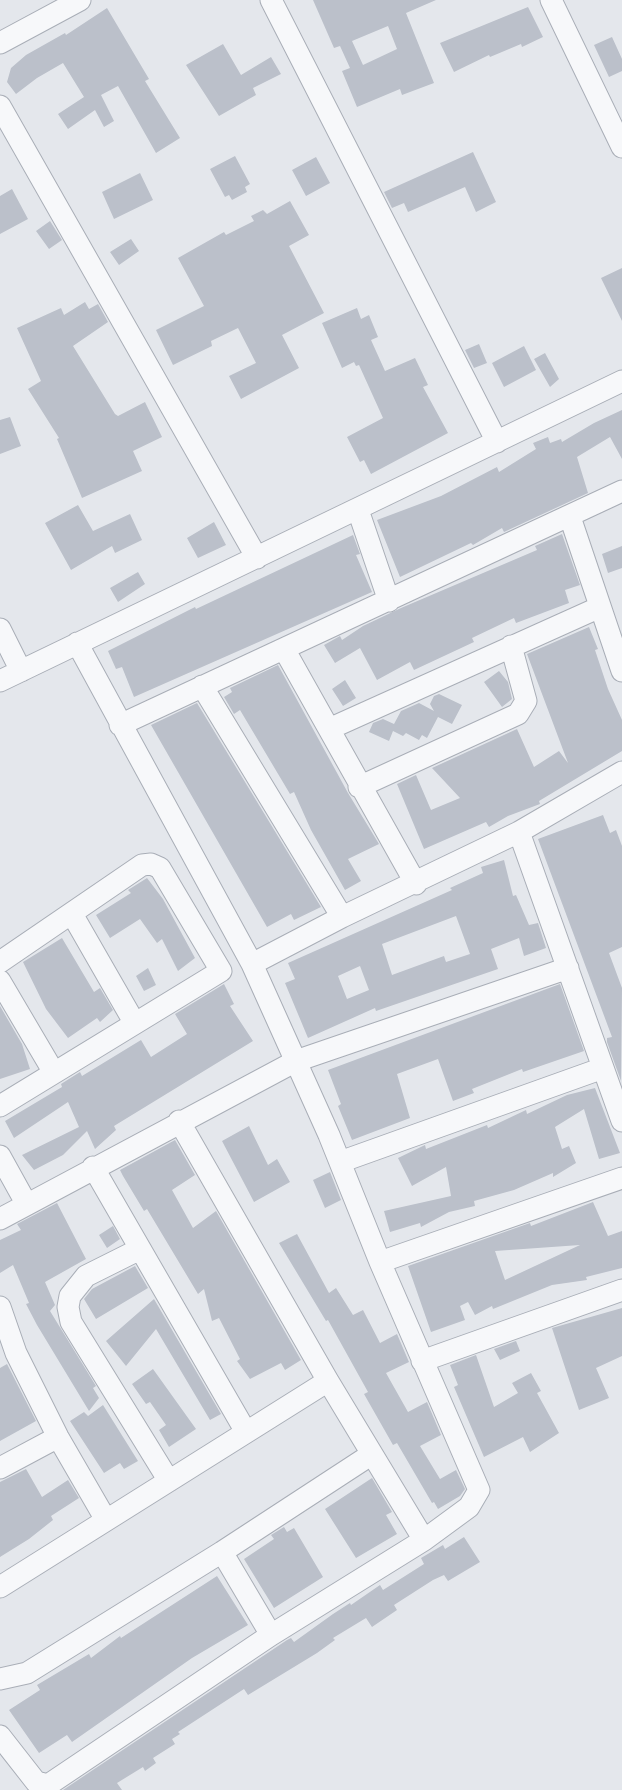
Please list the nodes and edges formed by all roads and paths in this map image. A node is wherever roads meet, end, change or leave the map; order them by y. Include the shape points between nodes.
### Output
1 (80, 0) edge
2 (271, 0) edge
3 (551, 0) edge
4 (0, 43) edge
5 (0, 106) edge
6 (615, 114) edge
7 (622, 147) edge
8 (622, 381) edge
9 (497, 442) junction
10 (622, 491) edge
11 (358, 510) junction
12 (570, 517) junction
13 (257, 558) junction
14 (389, 601) junction
15 (600, 607) junction
16 (0, 629) edge
17 (77, 644) junction
18 (511, 646) junction
19 (284, 649) junction
20 (21, 671) junction
21 (622, 671) edge
22 (0, 681) edge
23 (202, 686) junction
24 (120, 725) junction
25 (329, 729) junction
26 (622, 772) edge
27 (359, 787) junction
28 (519, 832) junction
29 (416, 884) junction
30 (72, 914) junction
31 (342, 917) junction
32 (0, 962) edge
33 (252, 964) junction
34 (568, 968) junction
35 (0, 981) edge
36 (134, 1022) junction
37 (296, 1061) junction
38 (603, 1068) junction
39 (53, 1071) junction
40 (0, 1106) edge
41 (179, 1121) junction
42 (622, 1121) edge
43 (0, 1156) edge
44 (340, 1162) junction
45 (93, 1167) junction
46 (622, 1178) edge
47 (26, 1203) junction
48 (0, 1219) edge
49 (140, 1249) junction
50 (380, 1262) junction
51 (622, 1290) edge
52 (0, 1307) edge
53 (8, 1358) edge
54 (422, 1361) junction
55 (328, 1380) junction
56 (246, 1432) junction
57 (58, 1437) junction
58 (372, 1454) junction
59 (0, 1468) edge
60 (169, 1481) junction
61 (106, 1520) junction
62 (424, 1540) junction
63 (222, 1552) junction
64 (0, 1587) edge
65 (271, 1635) junction
66 (0, 1679) edge
67 (0, 1736) edge

1 - 4 street
2 - 9 street
3 - 6 street
5 - 13 street
6 - 7 street
8 - 9 street
9 - 11 street
10 - 12 street
11 - 13 street
11 - 14 street
12 - 14 street
12 - 15 street
13 - 17 street
14 - 19 street
15 - 18 street
15 - 21 street
16 - 20 street
17 - 20 street
17 - 24 street
18 - 25 street
18 - 27 street via 526,701 518,714
19 - 23 street
19 - 25 street
20 - 22 street
23 - 24 street
23 - 31 street
24 - 33 street
25 - 27 street
26 - 28 street
27 - 29 street
28 - 29 street
28 - 34 street
29 - 31 street
30 - 32 street
30 - 36 street
30 - 36 street via 142,865 151,864 160,868 220,971
31 - 33 street
33 - 37 street
34 - 37 street
34 - 38 street
35 - 39 street
36 - 39 street
37 - 41 street
37 - 44 street
38 - 42 street
38 - 44 street
39 - 40 street
41 - 45 street
41 - 55 street
43 - 47 street
44 - 50 street
45 - 47 street
45 - 49 street
46 - 50 street
47 - 48 street
49 - 56 street
49 - 60 street via 86,1276 70,1296 68,1307 70,1322
50 - 54 street
51 - 54 street
52 - 53 street
53 - 57 street
54 - 62 street via 479,1490 470,1507
55 - 56 street
55 - 58 street
56 - 60 street
57 - 59 street
57 - 61 street
58 - 62 street
58 - 63 street
60 - 61 street
61 - 64 street
62 - 65 street
63 - 65 street
63 - 66 street via 27,1673
65 - 67 street via 48,1785 36,1782

